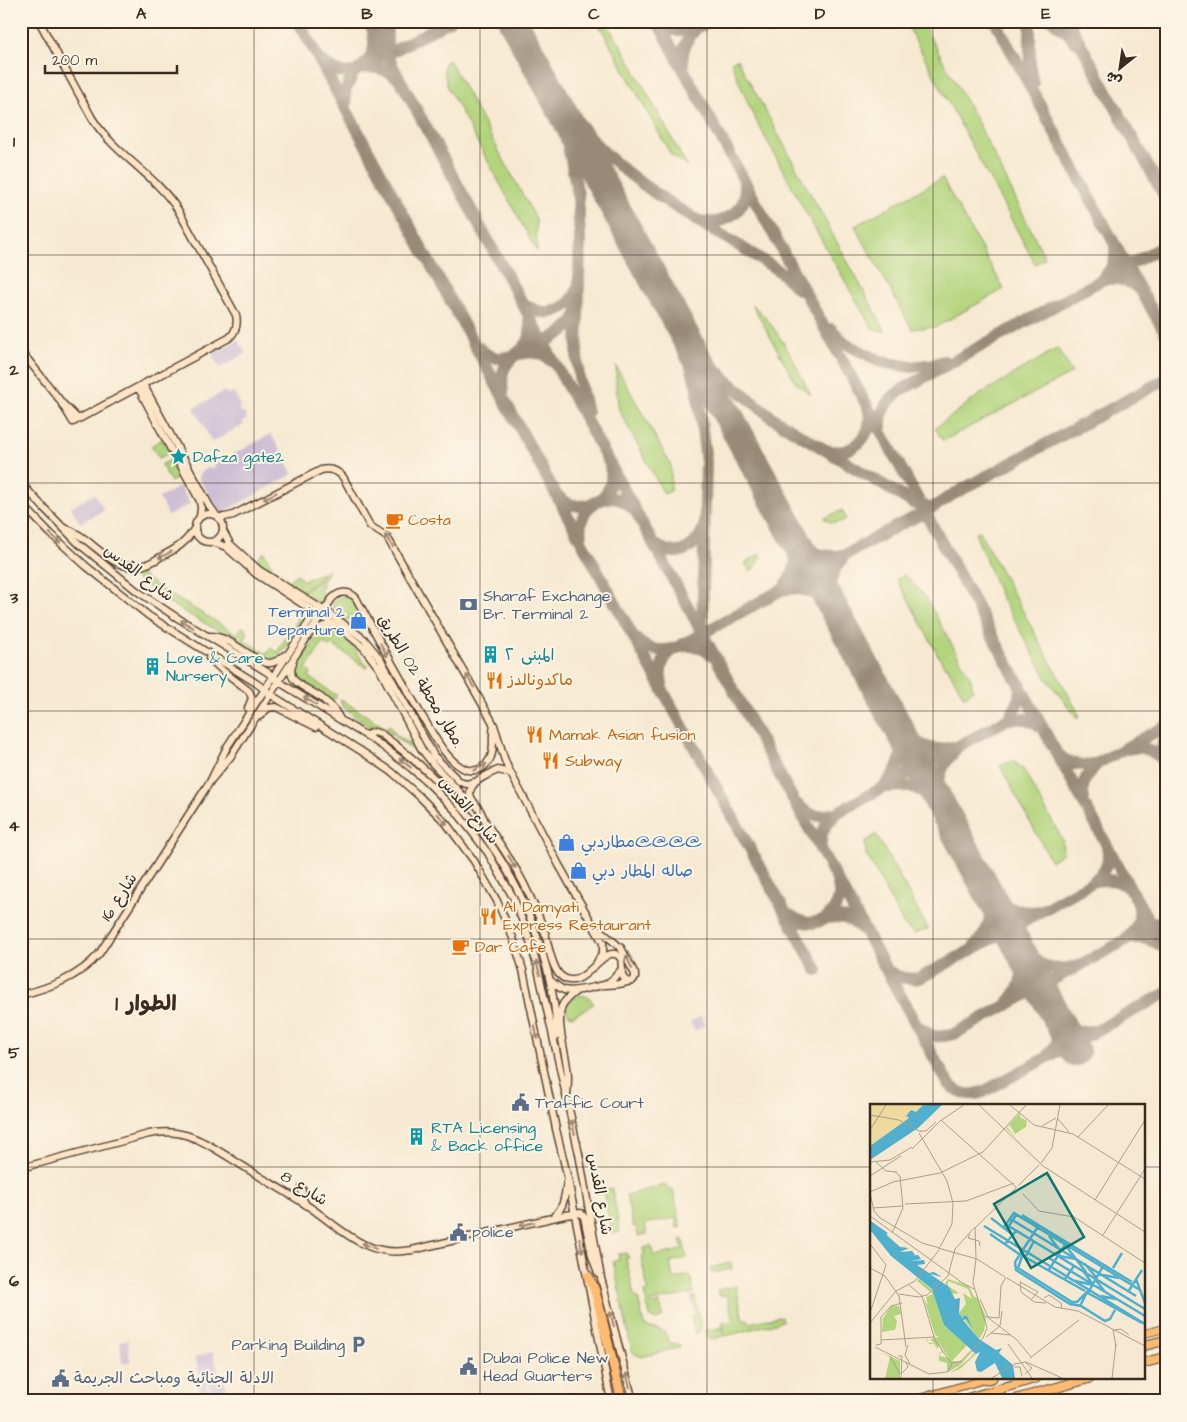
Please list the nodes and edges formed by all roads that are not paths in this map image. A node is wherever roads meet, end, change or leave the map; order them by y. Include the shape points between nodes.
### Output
1 (39, 21) edge
2 (21, 351) edge
3 (140, 385) junction
4 (186, 470) junction
5 (21, 483) edge
6 (21, 503) edge
7 (200, 516) junction
8 (217, 516) junction
9 (62, 527) junction
10 (194, 529) junction
11 (223, 531) junction
12 (212, 542) junction
13 (303, 605) junction
14 (320, 612) junction
15 (307, 624) junction
16 (337, 626) junction
17 (309, 634) junction
18 (208, 636) junction
19 (202, 650) junction
20 (293, 653) junction
21 (276, 679) junction
22 (264, 690) junction
23 (270, 694) junction
24 (341, 720) junction
25 (494, 724) junction
26 (241, 725) junction
27 (248, 730) junction
28 (327, 730) junction
29 (366, 736) junction
30 (423, 767) junction
31 (510, 773) junction
32 (211, 780) junction
33 (426, 781) junction
34 (475, 782) junction
35 (456, 811) junction
36 (468, 813) junction
37 (485, 821) junction
38 (594, 926) junction
39 (596, 964) junction
40 (622, 969) junction
41 (551, 981) junction
42 (627, 982) junction
43 (605, 985) junction
44 (578, 990) junction
45 (21, 995) edge
46 (556, 1049) junction
47 (566, 1098) junction
48 (21, 1168) edge
49 (568, 1179) junction
50 (302, 1188) dead end
51 (307, 1206) junction
52 (575, 1213) junction
53 (551, 1218) junction
54 (588, 1276) junction
55 (601, 1278) junction
56 (1166, 1328) edge
57 (1144, 1334) edge
58 (1166, 1340) edge
59 (1144, 1346) edge
60 (1165, 1357) edge
61 (1144, 1363) edge
62 (986, 1380) edge
63 (1029, 1380) edge
64 (1083, 1380) edge
65 (612, 1401) edge
66 (622, 1401) edge
67 (633, 1401) edge
68 (910, 1401) edge
69 (959, 1401) edge
70 (1010, 1401) edge

1 - 3 street via 100,130 173,203 237,318 236,330 229,338
2 - 3 street via 75,421
3 - 4 street
4 - 7 street via 200,501
4 - 8 street
5 - 9 street, شارع القدس
6 -> 19 street, شارع القدس via 63,546 106,583
7 - 8 street
7 - 10 street
8 - 11 street
25 -> 8 street via 387,537 370,526 340,473 331,469 321,470 233,515
10 -> 9 street via 180,546 135,567 117,563
18 -> 9 street, شارع القدس via 137,592
10 - 12 street via 200,539
11 - 12 street
11 - 14 street, مطار محطة 02 الطريق. via 230,544 259,570
12 - 13 street, مطار محطة 02 الطريق. via 226,547 256,574
13 - 14 street, مطار محطة 02 الطريق.
13 - 15 street
14 - 15 street, مطار محطة 02 الطريق.
14 - 16 street, مطار محطة 02 الطريق.
14 - 17 street, مطار محطة 02 الطريق.
14 -> 25 street, مطار محطة 02 الطريق. via 340,593 356,598 433,734 459,766 475,771 488,762
14 - 34 street, مطار محطة 02 الطريق. via 358,634 377,655 436,759 460,782
15 - 20 street, مطار محطة 02 الطريق.
16 - 17 street via 324,626
16 - 37 street, مطار محطة 02 الطريق. via 372,658 422,750
17 - 20 street, مطار محطة 02 الطريق.
18 - 20 street via 225,639 265,662 271,663
18 - 21 street, شارع القدس
19 - 22 street, شارع القدس
19 - 26 street via 250,693 251,703
20 - 21 street, مطار محطة 02 الطريق.
20 - 24 street via 293,679 329,704
21 - 22 street, شارع 16
21 - 23 street, شارع 16
24 -> 21 street, شارع القدس
22 - 23 street, شارع القدس
22 - 26 street, شارع 16
23 - 27 street, شارع 16
23 - 28 street, شارع القدس
24 - 29 street, شارع القدس
25 - 31 street
26 - 32 street, شارع 16
27 - 28 street via 266,709 273,707
27 - 32 street, شارع 16
28 -> 49 street, شارع القدس via 376,761 424,800 462,842 494,894 523,970
29 - 30 street via 379,732
33 -> 29 street, شارع القدس
30 - 33 street
30 - 36 street
31 - 34 street via 498,770
31 - 38 street
32 - 45 street, شارع 16 via 99,954 72,977
33 - 35 street, شارع القدس
34 - 37 street via 470,796
35 - 36 street
46 -> 35 street, شارع القدس via 538,969 514,899 488,853
36 - 41 street via 516,886 536,932
37 -> 39 street via 528,892 558,973 567,980 577,979
38 - 39 street via 604,946
42 -> 38 street via 635,976 624,951
39 - 40 street via 607,955 614,954 621,958
40 - 42 street via 622,977
40 - 43 street
41 - 44 street via 562,989
41 - 46 street via 556,1009
42 - 43 street
43 - 44 street
44 - 47 street via 565,1001 560,1014 568,1068
46 - 47 street, شارع القدس
55 -> 47 street, شارع القدس
48 - 51 street, شارع 8 via 141,1136 169,1132 203,1142
49 - 52 street, شارع القدس
49 - 53 street via 563,1204
50 - 51 street
53 -> 51 street, شارع 8 via 394,1253 356,1240
52 - 53 street, شارع 8
52 -> 54 street, شارع القدس
52 - 55 street via 584,1217 594,1264
54 - 65 street, شارع القدس
54 - 66 highway via 606,1329
67 -> 55 street, شارع القدس
56 - 57 main road
58 - 59 highway
60 - 61 highway
62 - 68 main road
63 - 69 highway
64 - 70 highway

